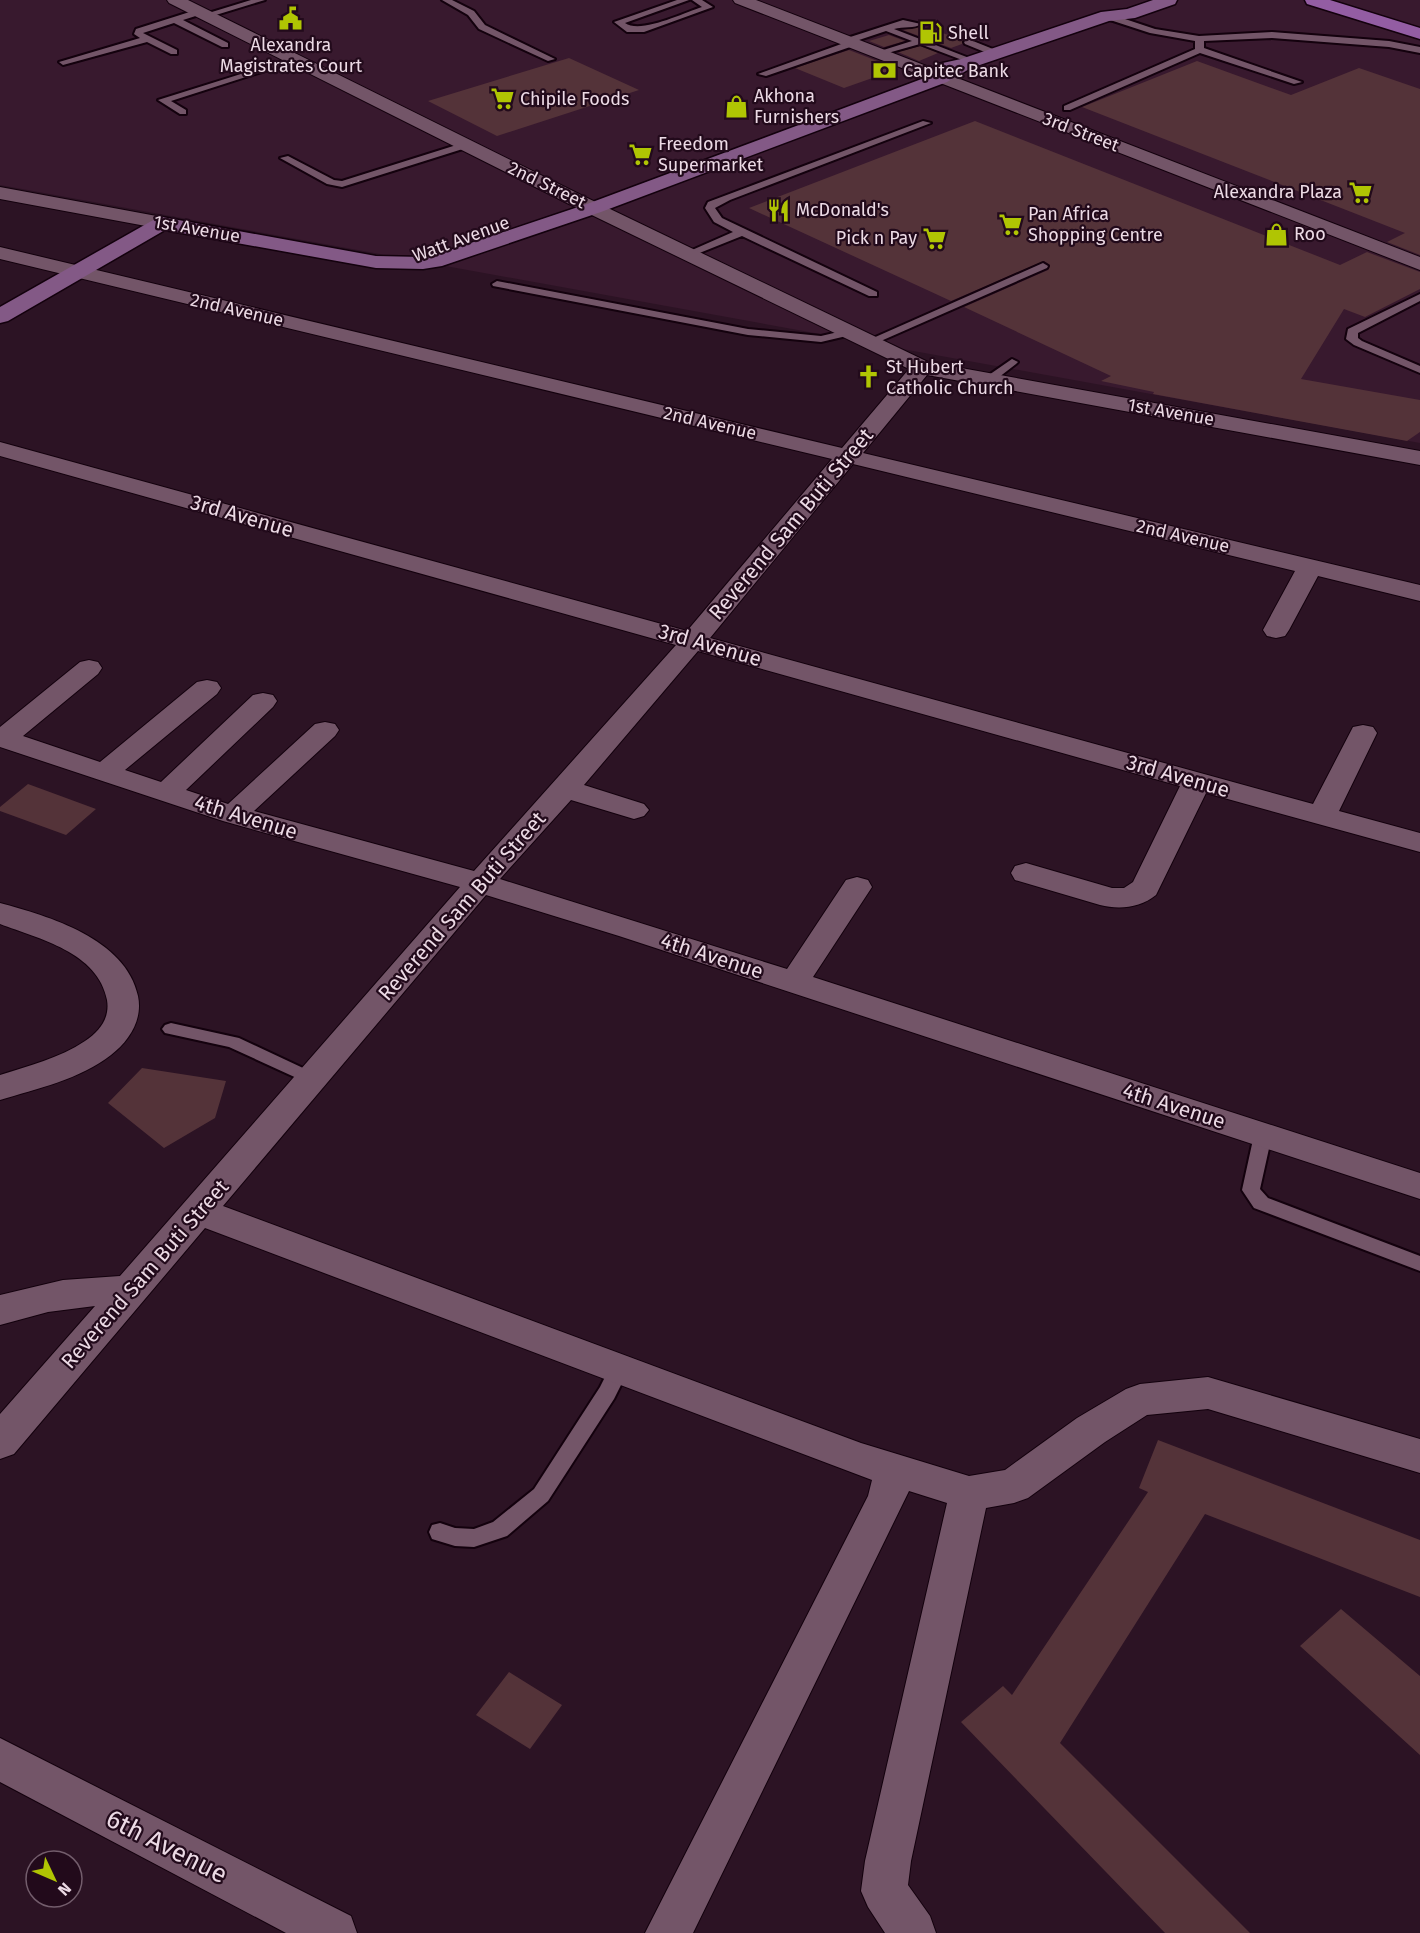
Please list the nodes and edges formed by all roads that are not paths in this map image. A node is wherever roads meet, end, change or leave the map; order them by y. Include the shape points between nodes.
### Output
1 (261, 0) edge
2 (446, 0) edge
3 (685, 0) edge
4 (696, 0) edge
5 (741, 0) edge
6 (1124, 0) edge
7 (1169, 0) edge
8 (1313, 0) edge
9 (1361, 0) edge
10 (175, 10) edge
11 (203, 14) junction
12 (1107, 16) junction
13 (1420, 18) edge
14 (917, 24) dead end
15 (887, 29) junction
16 (1420, 34) edge
17 (148, 39) junction
18 (1199, 39) junction
19 (921, 41) junction
20 (850, 42) junction
21 (968, 42) dead end
22 (225, 45) dead end
23 (1200, 50) junction
24 (1420, 50) edge
25 (174, 52) dead end
26 (995, 53) junction
27 (880, 54) junction
28 (551, 59) dead end
29 (295, 60) junction
30 (63, 62) dead end
31 (969, 62) junction
32 (763, 74) dead end
33 (934, 75) junction
34 (1297, 82) dead end
35 (1067, 108) dead end
36 (183, 112) dead end
37 (926, 123) dead end
38 (466, 145) junction
39 (285, 158) dead end
40 (0, 193) edge
41 (574, 199) junction
42 (594, 208) junction
43 (162, 223) junction
44 (742, 232) junction
45 (0, 253) edge
46 (688, 254) junction
47 (394, 264) junction
48 (1420, 264) edge
49 (1043, 266) dead end
50 (88, 268) junction
51 (497, 284) dead end
52 (873, 294) dead end
53 (1420, 297) edge
54 (0, 316) edge
55 (0, 330) edge
56 (851, 332) junction
57 (870, 342) junction
58 (1012, 362) dead end
59 (922, 367) junction
60 (1420, 370) edge
61 (990, 379) junction
62 (0, 449) edge
63 (848, 456) junction
64 (1420, 458) edge
65 (1310, 567) junction
66 (1420, 593) edge
67 (1276, 630) dead end
68 (693, 641) junction
69 (88, 668) dead end
70 (207, 688) dead end
71 (263, 701) dead end
72 (325, 730) dead end
73 (1363, 733) dead end
74 (2, 739) edge
75 (106, 771) junction
76 (1197, 781) junction
77 (565, 789) junction
78 (166, 793) junction
79 (634, 810) dead end
80 (233, 814) junction
81 (1323, 816) junction
82 (1420, 843) edge
83 (1026, 873) dead end
84 (480, 883) junction
85 (857, 887) dead end
86 (7, 921) edge
87 (794, 982) junction
88 (171, 1029) dead end
89 (312, 1079) junction
90 (0, 1089) edge
91 (1263, 1135) junction
92 (1420, 1186) edge
93 (199, 1211) junction
94 (1420, 1264) edge
95 (129, 1291) junction
96 (0, 1310) edge
97 (619, 1369) junction
98 (0, 1442) edge
99 (1420, 1456) edge
100 (895, 1469) junction
101 (969, 1493) junction
102 (440, 1532) dead end
103 (0, 1759) edge
104 (334, 1933) edge
105 (668, 1933) edge
106 (913, 1933) edge

1 - 11 lane
2 - 28 lane via 471,13 482,27
3 - 4 lane via 618,22 636,30 709,7
5 - 20 street, 3rd Street
6 - 12 street, Watt Avenue via 1108,6
7 - 12 street, Watt Avenue via 1129,14
8 - 16 main road
9 - 13 main road
10 - 11 street, 2nd Street
10 - 17 lane via 138,31
10 - 22 lane
11 - 29 street, 2nd Street
12 - 18 lane via 1153,31
12 - 26 street, Watt Avenue
14 - 15 lane via 909,22
15 - 19 lane
15 - 20 lane
17 - 25 lane
17 - 30 lane
18 - 23 lane
18 - 24 lane via 1272,34
19 - 27 lane
19 - 31 lane
20 - 27 street, 3rd Street
20 - 32 lane
21 - 26 lane
23 - 34 lane
23 - 35 lane
26 - 31 street, Watt Avenue
27 - 33 street, 3rd Street
29 - 36 lane via 163,100
29 - 38 street, 2nd Street
31 - 33 street, Watt Avenue
33 - 41 street, Watt Avenue
33 - 42 street, Watt Avenue
33 - 48 street, 3rd Street
37 - 44 lane via 712,204 712,214 718,220
38 - 39 lane via 342,184
38 - 41 street, 2nd Street
40 - 43 street, 1st Avenue
41 - 42 street, 2nd Street
41 - 47 street, Watt Avenue
42 - 46 street, 2nd Street
42 - 47 street, Watt Avenue via 442,260
43 - 47 street, 1st Avenue
43 - 50 street
44 - 46 lane
44 - 52 lane
45 - 50 street, 2nd Avenue
46 - 56 street, 2nd Street
49 - 57 lane
50 - 54 street
50 - 55 street
50 - 63 street, 2nd Avenue
51 - 56 lane via 748,332 821,339
53 - 60 lane via 1352,331 1351,336 1358,343
56 - 57 street, 2nd Street
57 - 59 street, 2nd Street
58 - 61 lane
59 - 61 street, 1st Avenue
59 - 63 street, Reverend Sam Buti Street
61 - 64 street, 1st Avenue
62 - 68 street, 3rd Avenue
63 - 65 street, 2nd Avenue
63 - 68 street, Reverend Sam Buti Street
65 - 66 street, 2nd Avenue
65 - 67 street
68 - 76 street, 3rd Avenue
68 - 77 street, Reverend Sam Buti Street
69 - 74 street
70 - 75 street
71 - 78 street
72 - 80 street
73 - 81 street
74 - 75 street, 4th Avenue
75 - 78 street, 4th Avenue
76 - 81 street, 3rd Avenue
76 - 83 street via 1145,888 1137,895 1112,898
77 - 79 street
77 - 84 street, Reverend Sam Buti Street
78 - 80 street, 4th Avenue
80 - 84 street, 4th Avenue
81 - 82 street, 3rd Avenue
84 - 87 street, 4th Avenue
84 - 89 street, Reverend Sam Buti Street
85 - 87 street
86 - 90 street via 76,942 99,957 118,979 124,996 124,1015 115,1032 95,1050
87 - 91 street, 4th Avenue
88 - 89 lane via 233,1042
89 - 93 street, Reverend Sam Buti Street
91 - 92 street, 4th Avenue
91 - 94 lane via 1251,1190 1261,1203
93 - 95 street, Reverend Sam Buti Street
93 - 97 street
95 - 96 street via 64,1293
95 - 98 street, Reverend Sam Buti Street
97 - 100 street
97 - 102 lane via 541,1495 500,1529 474,1538
99 - 101 street via 1208,1394 1140,1400 1014,1486
100 - 101 street
100 - 105 street via 887,1498
101 - 106 street via 886,1871 884,1891
103 - 104 street, 6th Avenue

